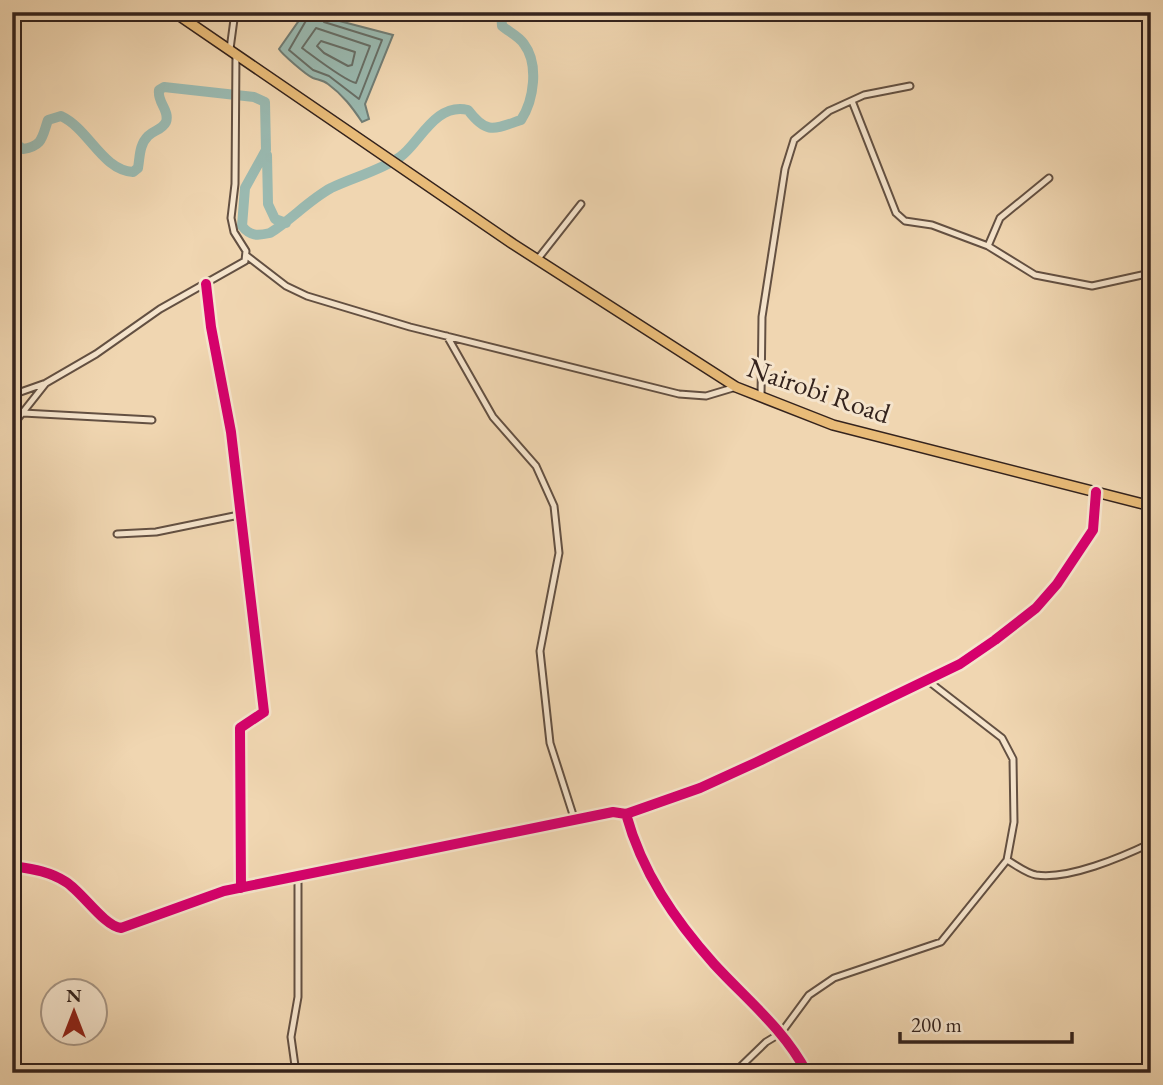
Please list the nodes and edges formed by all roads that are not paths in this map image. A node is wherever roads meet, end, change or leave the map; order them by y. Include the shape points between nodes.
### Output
1 (174, 12) edge
2 (235, 12) edge
3 (233, 51) junction
4 (911, 86) dead end
5 (852, 101) junction
6 (1049, 177) dead end
7 (581, 204) dead end
8 (988, 246) junction
9 (247, 256) junction
10 (537, 260) junction
11 (1151, 273) edge
12 (206, 284) dead end
13 (447, 337) junction
14 (46, 383) junction
15 (736, 387) junction
16 (12, 396) edge
17 (761, 397) junction
18 (23, 413) junction
19 (152, 420) dead end
20 (12, 426) edge
21 (1096, 492) junction
22 (1151, 506) edge
23 (239, 515) junction
24 (117, 534) dead end
25 (927, 680) junction
26 (626, 814) junction
27 (575, 821) junction
28 (1151, 843) edge
29 (1007, 860) junction
30 (12, 866) edge
31 (298, 877) junction
32 (241, 888) junction
33 (781, 1033) junction
34 (296, 1073) edge
35 (734, 1073) edge
36 (807, 1073) edge

1 - 3 highway, Nairobi Road
2 - 3 street
3 - 9 street via 236,106 231,226
3 - 10 highway, Nairobi Road
4 - 5 street
5 - 8 street via 899,217
5 - 17 street via 809,125 789,151 762,317
6 - 8 street via 1000,218
7 - 10 street
8 - 11 street via 1035,275 1092,286
9 - 13 street via 307,296
9 - 14 street
10 - 15 highway, Nairobi Road
12 - 23 street via 231,432
13 - 15 street via 679,394 706,396
13 - 27 street via 493,417 536,466 554,506 559,553 540,651 550,743
14 - 16 street
14 - 18 street
15 - 17 highway, Nairobi Road
17 - 21 highway, Nairobi Road via 833,425
18 - 19 street
18 - 20 street
21 - 22 highway, Nairobi Road
21 - 25 street via 1093,530 1036,608 960,664
23 - 24 street via 156,532
23 - 32 street via 264,712 240,728
25 - 26 street via 720,779
25 - 29 street via 1011,749 1014,822
26 - 27 street via 613,812
26 - 33 street via 645,871 664,900 714,963
27 - 31 street
28 - 29 street via 1108,863 1045,875 1032,874
29 - 33 street via 941,942 834,978 809,995
30 - 32 street via 48,872 108,923 121,928
31 - 32 street
31 - 34 street via 298,997 291,1037
33 - 35 street via 765,1042
33 - 36 street

